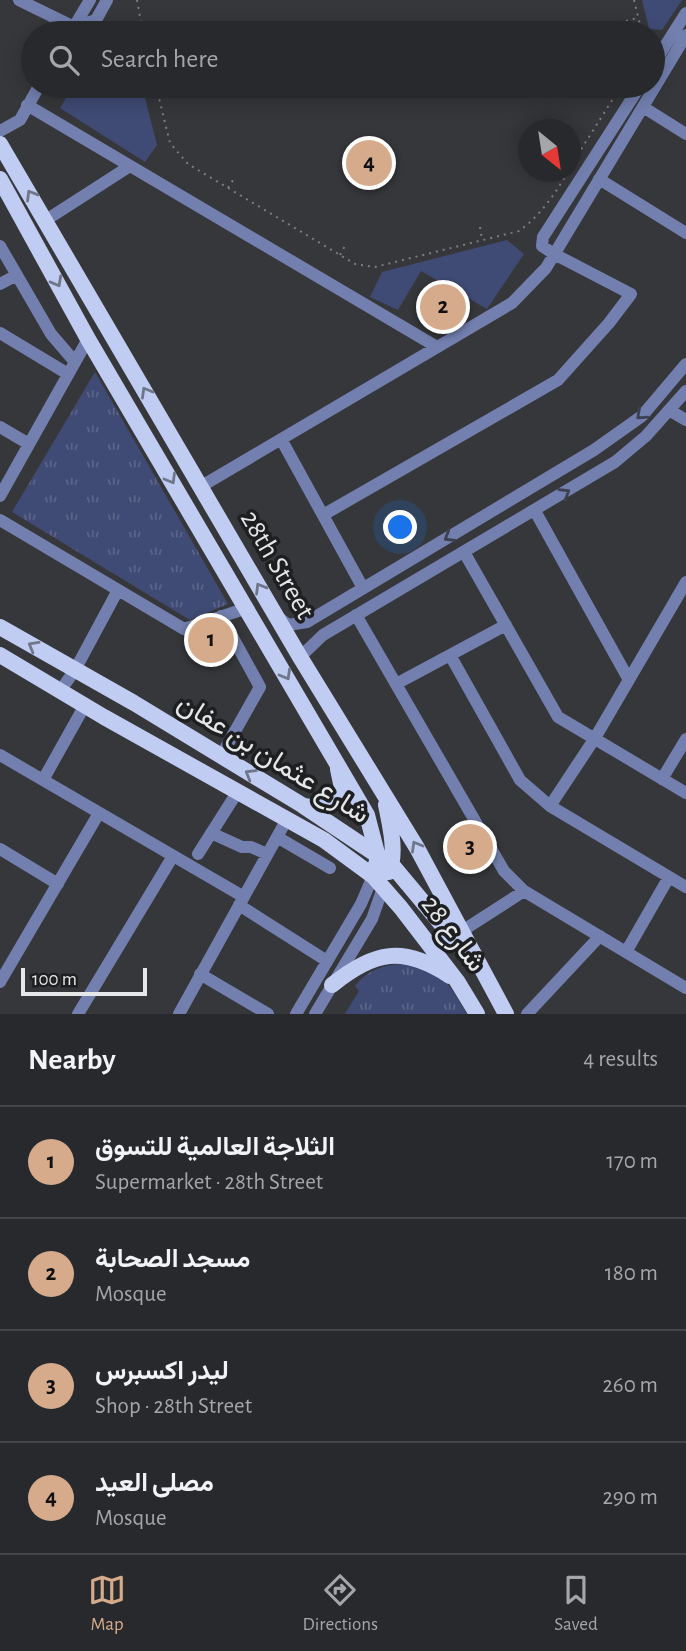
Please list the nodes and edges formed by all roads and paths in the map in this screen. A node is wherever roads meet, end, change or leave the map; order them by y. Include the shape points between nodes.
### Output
1 (19, 0) edge
2 (90, 0) edge
3 (107, 0) edge
4 (137, 0) edge
5 (634, 0) edge
6 (686, 13) edge
7 (639, 18) junction
8 (56, 21) edge
9 (77, 21) edge
10 (94, 21) edge
11 (141, 21) edge
12 (626, 21) dead end
13 (640, 21) edge
14 (686, 35) edge
15 (665, 46) edge
16 (665, 70) edge
17 (31, 98) edge
18 (159, 98) edge
19 (614, 98) edge
20 (632, 98) edge
21 (648, 98) edge
22 (27, 105) junction
23 (643, 107) junction
24 (0, 131) edge
25 (686, 134) edge
26 (0, 144) edge
27 (581, 150) edge
28 (130, 166) junction
29 (235, 177) dead end
30 (0, 179) edge
31 (599, 179) junction
32 (562, 182) edge
33 (228, 188) junction
34 (46, 220) junction
35 (480, 227) dead end
36 (686, 233) edge
37 (482, 240) junction
38 (346, 244) dead end
39 (0, 246) edge
40 (554, 254) junction
41 (340, 255) junction
42 (17, 275) junction
43 (0, 284) edge
44 (0, 332) edge
45 (88, 339) junction
46 (437, 347) junction
47 (75, 362) junction
48 (686, 364) edge
49 (68, 374) junction
50 (686, 391) edge
51 (669, 410) junction
52 (686, 420) edge
53 (0, 427) edge
54 (281, 439) junction
55 (29, 444) junction
56 (200, 487) junction
57 (0, 496) edge
58 (535, 511) junction
59 (323, 515) junction
60 (0, 520) edge
61 (464, 552) junction
62 (686, 582) edge
63 (363, 588) junction
64 (118, 590) junction
65 (247, 608) junction
66 (320, 614) junction
67 (356, 615) junction
68 (221, 616) junction
69 (277, 616) junction
70 (506, 625) junction
71 (0, 627) edge
72 (323, 635) junction
73 (0, 655) edge
74 (450, 655) junction
75 (300, 657) junction
76 (75, 670) junction
77 (629, 680) junction
78 (396, 684) junction
79 (60, 691) junction
80 (85, 705) junction
81 (595, 738) junction
82 (686, 739) edge
83 (0, 755) edge
84 (221, 757) junction
85 (335, 760) junction
86 (662, 779) junction
87 (43, 780) junction
88 (238, 791) junction
89 (686, 793) edge
90 (384, 794) junction
91 (302, 805) junction
92 (550, 806) junction
93 (99, 813) junction
94 (287, 819) junction
95 (211, 833) junction
96 (277, 837) junction
97 (0, 849) edge
98 (198, 854) dead end
99 (267, 854) junction
100 (173, 856) junction
101 (385, 861) junction
102 (330, 869) dead end
103 (669, 877) junction
104 (378, 882) junction
105 (58, 884) junction
106 (686, 887) edge
107 (524, 891) junction
108 (242, 901) junction
109 (462, 931) junction
110 (600, 936) junction
111 (626, 952) junction
112 (327, 961) junction
113 (200, 974) junction
114 (485, 976) junction
115 (457, 981) junction
116 (0, 982) edge
117 (332, 985) junction
118 (686, 988) edge
119 (79, 1014) edge
120 (179, 1014) edge
121 (268, 1014) edge
122 (296, 1014) edge
123 (315, 1014) edge
124 (477, 1014) edge
125 (506, 1014) edge
126 (527, 1014) edge

1 - 8 street
2 - 9 street
3 - 10 street
4 - 11 path
5 - 7 path
6 - 15 street
7 - 12 path
7 - 13 path
14 - 16 street
17 - 22 street
18 - 33 path via 170,143 178,155
19 - 27 path
20 - 40 street via 544,237 542,246
21 - 23 street
22 - 24 street via 20,120
22 - 28 street
23 - 25 street
23 - 31 street
34 -> 26 main road, 28th Street
28 - 34 street
28 - 46 street
29 - 33 path
30 -> 45 main road, 28th Street
31 - 36 street
31 - 40 street
32 - 37 path via 534,220 519,230
33 - 41 path
56 -> 34 main road, 28th Street
35 - 37 path
37 - 41 path via 375,267 355,264
38 - 41 path
39 - 42 street
40 - 46 street via 512,303
40 - 59 street via 631,294 609,323 558,380
42 - 43 street
42 - 47 street via 51,334
44 - 49 street
45 - 47 street
45 -> 65 main road, 28th Street
46 - 54 street
47 - 49 street
48 -> 63 street via 642,416 604,443
49 - 55 street
50 - 51 street
51 - 52 street
58 -> 51 street via 615,462
53 - 55 street
54 - 56 street
54 - 59 street
55 - 57 street
69 -> 56 main road, 28th Street
58 - 61 street
58 - 77 street
59 - 63 street
60 - 64 street
61 - 67 street
61 - 70 street
62 - 77 street
63 - 66 street
64 - 68 street via 184,629
64 - 76 street
65 - 68 street
65 -> 85 main road, 28th Street
66 - 69 street via 288,625
66 - 72 street via 318,627
67 - 72 street
67 - 78 street
68 - 84 street via 260,687
69 - 75 main road, 28th Street
70 - 74 street
70 - 81 street via 558,717
76 -> 71 main road, شارع عثمان بن عفان
72 - 75 street
73 - 79 main road, شارع عثمان بن عفان
74 - 78 street
74 - 92 street via 520,780
75 - 90 main road, 28th Street
76 - 79 street
76 - 84 main road, شارع عثمان بن عفان
77 - 81 street
78 - 107 street via 504,871
79 - 80 main road, شارع عثمان بن عفان
80 - 87 street
80 - 88 main road, شارع عثمان بن عفان
81 - 86 street
81 - 92 street
82 - 86 street
83 - 87 street
91 -> 84 main road, شارع عثمان بن عفان
85 - 91 main road via 342,788 333,802 319,808
85 - 101 main road, 28th Street via 367,815
86 - 89 street
87 - 93 street
88 - 94 main road, شارع عثمان بن عفان
88 - 95 street
90 - 101 main road via 391,830
109 -> 90 main road, 28th Street
91 - 101 main road, شارع عثمان بن عفان
92 - 103 street
93 - 100 street
93 - 105 street
94 - 96 street
94 - 104 main road, شارع عثمان بن عفان via 324,840
95 - 98 street
95 - 99 street
96 - 99 street
96 - 102 street
97 - 105 street
99 - 108 street
100 - 108 street
100 - 119 street
101 - 104 main road
101 - 114 main road, شارع عثمان بن عفان
103 - 106 street
103 - 111 street
104 - 112 street
104 - 115 main road, شارع 28
104 - 117 street via 372,919
105 - 116 street
107 - 109 street
107 - 110 street
108 - 112 street
108 - 113 street
109 - 114 main road, 28th Street
110 - 111 street
110 - 126 street
111 - 118 street
112 - 122 street
113 - 120 street
113 - 121 street
114 - 125 main road, 28th Street
115 - 117 main road via 405,955 375,957
115 - 124 main road, شارع 28
117 - 123 street

